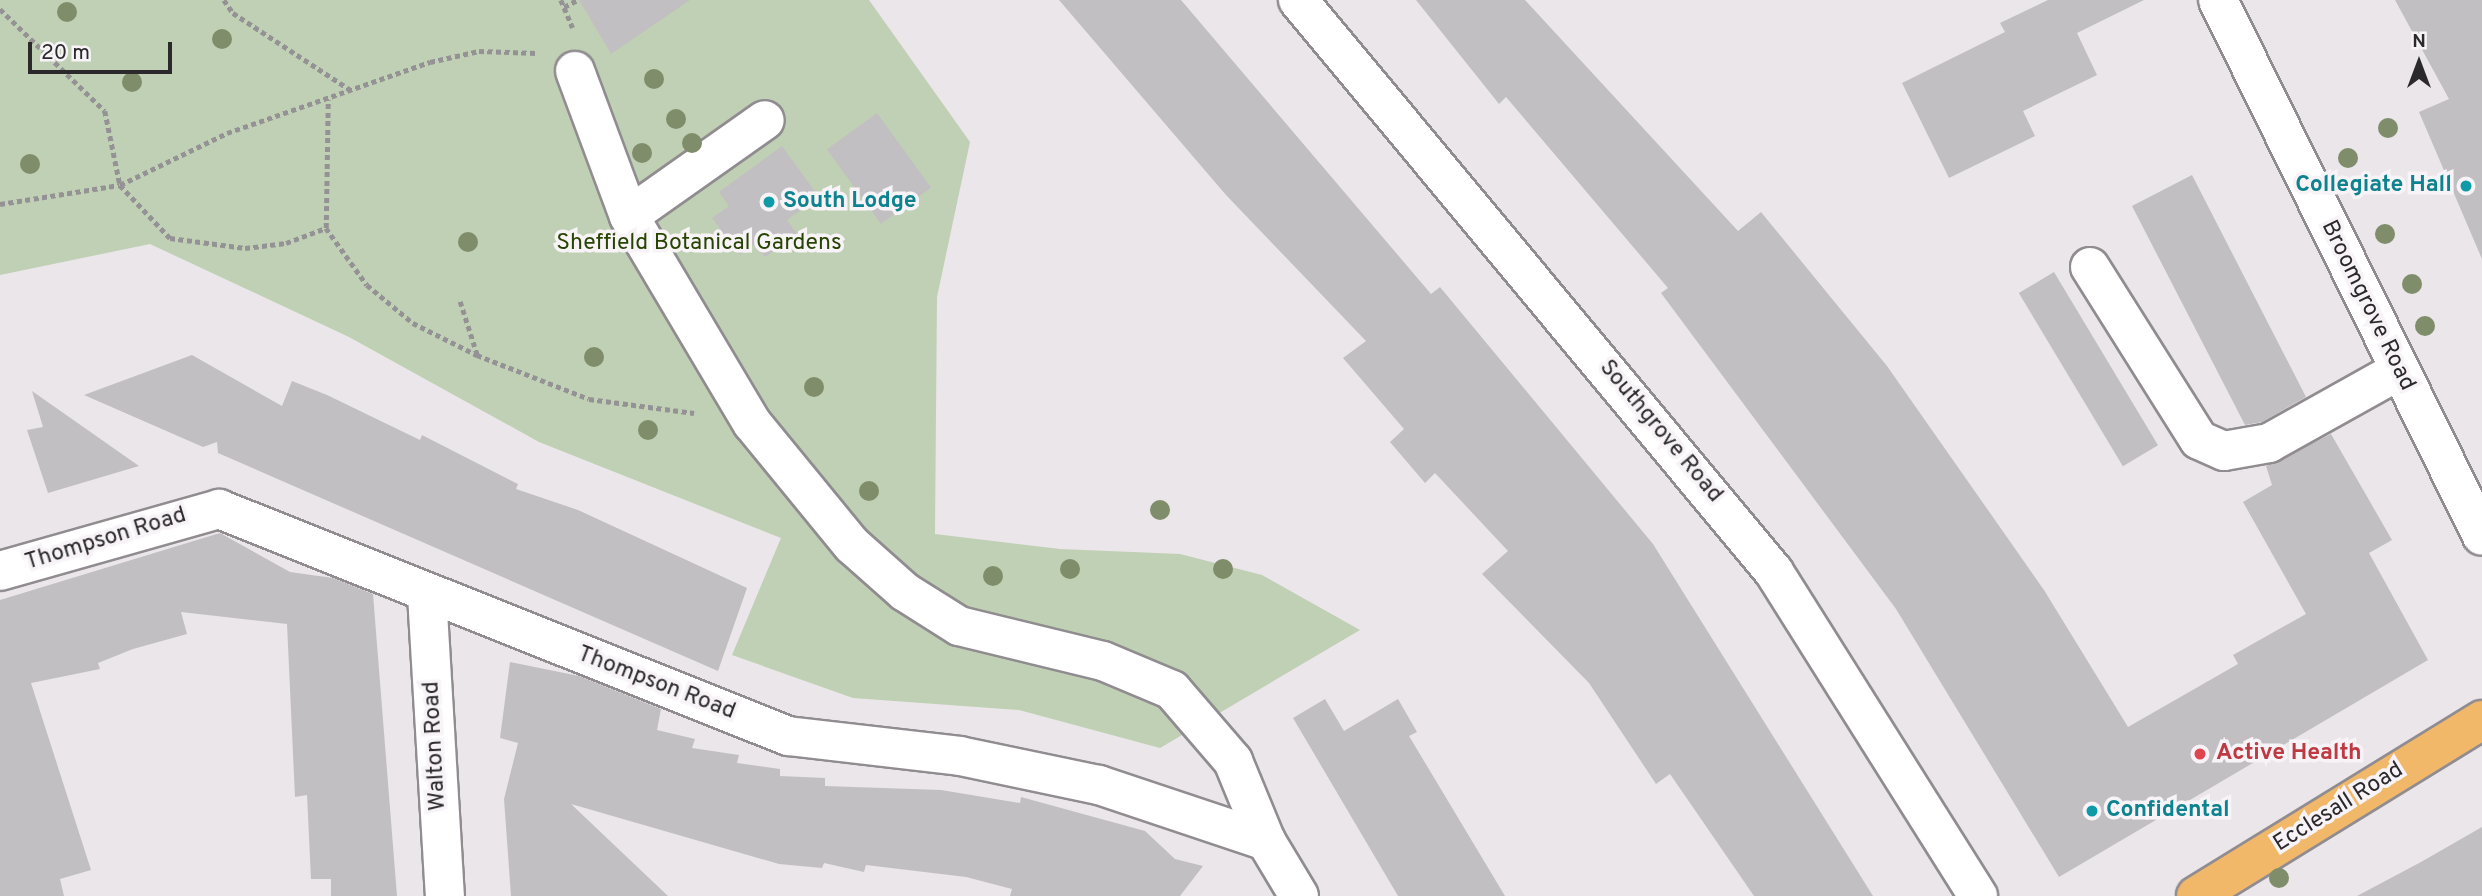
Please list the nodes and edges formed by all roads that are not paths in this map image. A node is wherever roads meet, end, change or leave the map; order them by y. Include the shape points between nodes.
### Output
1 (1298, 0) edge
2 (2218, 0) edge
3 (575, 71) road end
4 (765, 120) dead end
5 (629, 216) junction
6 (2090, 267) dead end
7 (2398, 371) junction
8 (2482, 536) edge
9 (0, 571) edge
10 (427, 595) junction
11 (2482, 720) edge
12 (1266, 841) junction
13 (2204, 894) edge
14 (445, 896) edge
15 (1299, 896) edge
16 (1978, 896) edge

1 - 16 street, Southgrove Road via 1774,572
2 - 7 street, Broomgrove Road
3 - 5 street
4 - 5 street
5 - 12 street via 752,423 852,545 905,592 959,626 1103,661 1172,690 1204,720 1233,761
6 - 7 street via 2199,440 2224,450 2269,443
7 - 8 street, Broomgrove Road
9 - 10 street, Thompson Road via 219,509
10 - 12 street, Thompson Road via 788,736 960,756 1086,782
10 - 14 street, Walton Road
11 - 13 main road, Ecclesall Road
12 - 15 street

